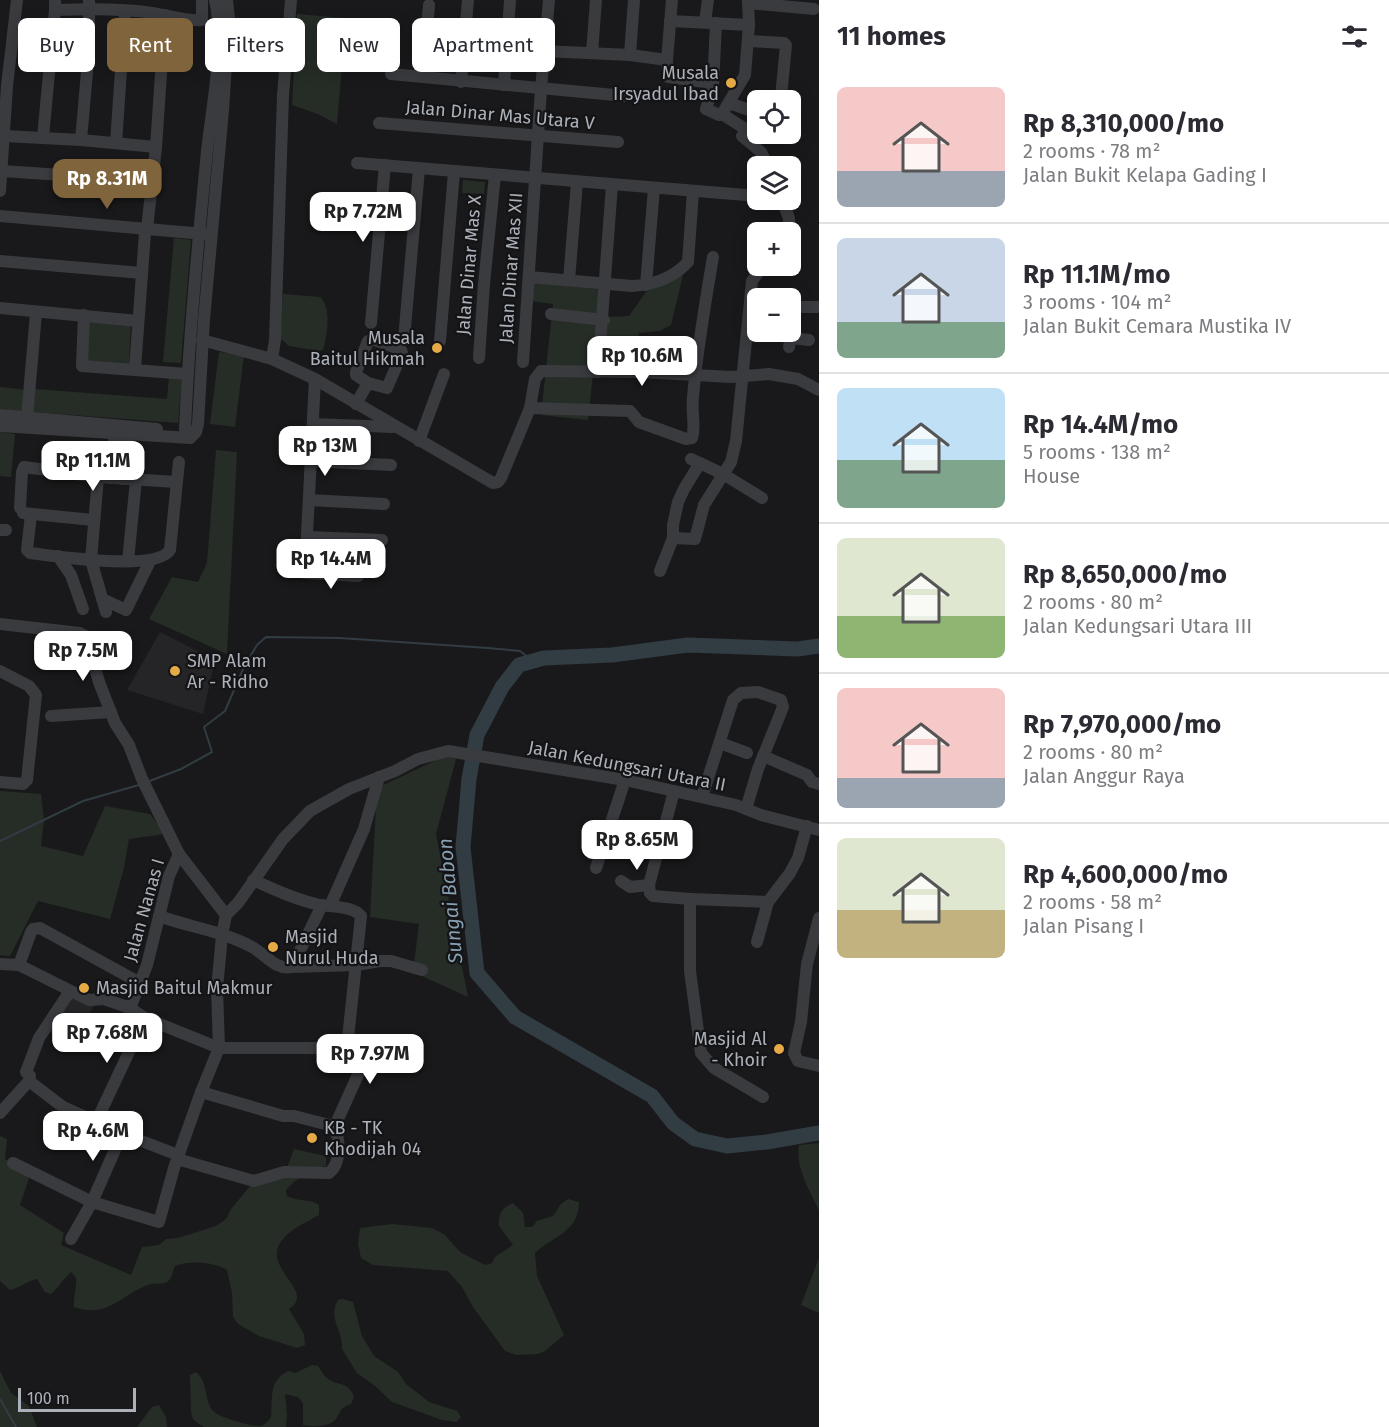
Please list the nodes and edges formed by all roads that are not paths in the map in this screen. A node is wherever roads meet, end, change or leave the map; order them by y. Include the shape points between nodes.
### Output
1 (17, 0) edge
2 (202, 0) edge
3 (215, 0) edge
4 (227, 0) edge
5 (291, 0) edge
6 (468, 0) edge
7 (510, 0) edge
8 (549, 0) edge
9 (596, 0) edge
10 (634, 0) edge
11 (672, 0) edge
12 (708, 0) edge
13 (748, 2) edge
14 (429, 4) dead end
15 (55, 5) edge
16 (88, 5) edge
17 (814, 9) dead end
18 (125, 12) junction
19 (165, 15) junction
20 (217, 18) edge
21 (547, 18) edge
22 (202, 20) junction
23 (205, 20) edge
24 (670, 21) junction
25 (711, 23) junction
26 (749, 25) junction
27 (748, 41) junction
28 (555, 51) edge
29 (592, 53) junction
30 (630, 55) junction
31 (667, 60) junction
32 (216, 72) edge
33 (542, 72) edge
34 (391, 74) dead end
35 (423, 77) junction
36 (461, 82) junction
37 (713, 83) junction
38 (504, 86) junction
39 (541, 89) junction
40 (783, 90) edge
41 (625, 96) dead end
42 (726, 108) junction
43 (747, 110) edge
44 (379, 123) dead end
45 (4, 136) junction
46 (538, 136) junction
47 (43, 137) junction
48 (81, 140) junction
49 (618, 142) dead end
50 (116, 143) junction
51 (156, 147) junction
52 (763, 156) edge
53 (357, 163) dead end
54 (385, 165) junction
55 (419, 169) junction
56 (2, 171) junction
57 (454, 172) junction
58 (495, 175) junction
59 (535, 177) junction
60 (152, 181) junction
61 (577, 182) junction
62 (612, 185) junction
63 (654, 188) junction
64 (0, 191) edge
65 (693, 192) junction
66 (747, 195) edge
67 (0, 216) edge
68 (147, 229) junction
69 (205, 235) junction
70 (713, 257) dead end
71 (0, 261) edge
72 (142, 273) junction
73 (529, 277) junction
74 (569, 280) junction
75 (605, 285) junction
76 (646, 285) junction
77 (801, 307) edge
78 (819, 307) edge
79 (0, 309) edge
80 (36, 313) junction
81 (551, 314) dead end
82 (84, 315) junction
83 (604, 320) junction
84 (138, 321) junction
85 (371, 323) dead end
86 (404, 339) dead end
87 (202, 340) junction
88 (809, 340) dead end
89 (440, 341) dead end
90 (801, 341) edge
91 (748, 342) edge
92 (479, 358) dead end
93 (272, 360) junction
94 (523, 362) dead end
95 (135, 369) junction
96 (598, 372) junction
97 (187, 374) junction
98 (444, 374) dead end
99 (696, 374) junction
100 (743, 377) junction
101 (315, 379) junction
102 (368, 383) dead end
103 (819, 390) edge
104 (356, 404) junction
105 (530, 408) junction
106 (0, 415) edge
107 (27, 418) junction
108 (313, 424) junction
109 (0, 426) edge
110 (84, 427) junction
111 (395, 427) junction
112 (187, 433) junction
113 (121, 434) junction
114 (419, 441) junction
115 (311, 461) junction
116 (179, 462) dead end
117 (391, 465) dead end
118 (723, 474) junction
119 (110, 478) junction
120 (136, 480) junction
121 (176, 482) junction
122 (762, 498) dead end
123 (309, 500) junction
124 (384, 504) dead end
125 (20, 508) junction
126 (31, 515) junction
127 (93, 516) junction
128 (307, 537) junction
129 (673, 538) junction
130 (382, 540) dead end
131 (58, 556) junction
132 (91, 560) junction
133 (128, 561) junction
134 (150, 561) junction
135 (660, 571) dead end
136 (358, 576) dead end
137 (102, 599) junction
138 (83, 609) dead end
139 (106, 612) dead end
140 (0, 624) edge
141 (0, 670) edge
142 (111, 712) junction
143 (51, 716) dead end
144 (720, 742) junction
145 (747, 753) dead end
146 (764, 756) junction
147 (379, 777) junction
148 (625, 780) junction
149 (0, 782) edge
150 (819, 784) edge
151 (674, 791) junction
152 (702, 797) junction
153 (746, 809) junction
154 (813, 828) edge
155 (179, 854) junction
156 (596, 868) dead end
157 (253, 880) junction
158 (621, 881) dead end
159 (649, 885) junction
160 (690, 899) junction
161 (768, 902) junction
162 (326, 905) junction
163 (226, 915) junction
164 (159, 916) junction
165 (819, 918) edge
166 (222, 935) junction
167 (757, 942) dead end
168 (0, 964) edge
169 (19, 965) junction
170 (356, 965) junction
171 (813, 966) edge
172 (292, 967) junction
173 (422, 970) dead end
174 (140, 983) junction
175 (70, 991) junction
176 (130, 1008) junction
177 (145, 1018) junction
178 (348, 1038) junction
179 (219, 1048) junction
180 (819, 1066) edge
181 (28, 1075) junction
182 (201, 1092) junction
183 (763, 1097) dead end
184 (0, 1113) edge
185 (96, 1122) junction
186 (334, 1128) junction
187 (122, 1134) junction
188 (178, 1157) junction
189 (13, 1163) dead end
190 (92, 1202) junction
191 (71, 1239) dead end

1 - 45 street
2 - 22 street
3 - 20 street
4 - 69 street via 223,110
5 - 93 street via 283,94
6 - 36 street
7 - 38 street
8 - 21 street, Jalan Dinar Mas XII
9 - 29 street
10 - 30 street
11 - 24 street
12 - 25 street
13 - 17 street
13 - 26 street
14 - 35 street
15 - 16 street
15 - 47 street
16 - 18 street
16 - 48 street via 89,49
18 - 19 street
18 - 50 street
19 - 22 street via 179,20
19 - 51 street
22 - 23 street
24 - 25 street
24 - 31 street
25 - 26 street
25 - 37 street
26 - 27 street
27 - 40 street via 786,45
27 - 42 street via 745,75
28 - 29 street
29 - 30 street
30 - 31 street
31 - 37 street via 666,74 670,78
32 - 69 street
33 - 39 street, Jalan Dinar Mas XII
34 - 35 street
35 - 36 street
36 - 38 street
37 - 42 street via 706,109 719,114
38 - 39 street
39 - 41 street
39 - 46 street, Jalan Dinar Mas XII
42 - 43 street
42 - 52 street via 747,130 742,136
44 - 46 street, Jalan Dinar Mas Utara V
45 - 47 street
45 - 56 street
46 - 49 street, Jalan Dinar Mas Utara V
46 - 59 street, Jalan Dinar Mas XII
47 - 48 street
48 - 50 street
50 - 51 street
51 - 60 street
53 - 54 street
54 - 55 street
54 - 85 street
55 - 57 street
55 - 86 street
56 - 60 street
56 - 64 street
57 - 58 street
57 - 89 street
58 - 59 street
58 - 92 street, Jalan Dinar Mas X
59 - 61 street
59 - 73 street, Jalan Dinar Mas XII
60 - 68 street
61 - 62 street
61 - 74 street
62 - 63 street
62 - 75 street
63 - 65 street
63 - 76 street
65 - 66 street
65 - 76 street via 688,260 662,280
67 - 68 street
68 - 69 street
68 - 72 street
69 - 87 street
69 - 97 street
70 - 99 street
71 - 72 street
72 - 84 street
73 - 74 street
73 - 94 street, Jalan Dinar Mas XII
74 - 75 street
75 - 76 street
75 - 83 street
77 - 78 street
79 - 80 street
80 - 82 street
80 - 107 street
81 - 83 street
82 - 84 street
82 - 95 street via 82,366
83 - 96 street
84 - 95 street
87 - 93 street
87 - 112 street via 197,429
88 - 90 street
91 - 100 street
93 - 101 street
95 - 97 street
96 - 99 street
96 - 105 street via 542,370 535,379
97 - 112 street
98 - 114 street
99 - 100 street
99 - 105 street via 692,412 695,430 689,439 639,422 630,411
100 - 103 street via 788,376
100 - 118 street via 736,441
101 - 104 street
101 - 108 street
102 - 104 street
104 - 111 street
105 - 114 street via 501,478 495,483
106 - 107 street
107 - 110 street
108 - 111 street
108 - 115 street
109 - 110 street
110 - 112 street
110 - 113 street
111 - 114 street
112 - 113 street
113 - 119 street
115 - 117 street
115 - 123 street
116 - 121 street
118 - 122 street
118 - 129 street via 704,505 695,539
118 - 129 street via 695,461 678,502
119 - 120 street
119 - 125 street via 24,467
119 - 127 street
120 - 121 street
120 - 133 street
121 - 134 street via 170,550
123 - 124 street
123 - 128 street
125 - 126 street via 21,513
125 - 127 street
126 - 127 street
126 - 131 street via 28,552
127 - 132 street
128 - 130 street
128 - 136 street via 305,573
129 - 135 street
131 - 132 street
131 - 138 street via 71,575
132 - 133 street
132 - 137 street
133 - 134 street
134 - 137 street via 126,610
137 - 139 street
140 - 142 street via 83,634
141 - 149 street via 29,686 36,695 27,780 23,784
142 - 143 street
142 - 155 street
144 - 145 street
144 - 146 street via 737,695 746,692 781,700 783,707
144 - 152 street
146 - 150 street
146 - 153 street
147 - 148 street, Jalan Kedungsari Utara II via 447,751
147 - 157 street, Jalan Kedungsari Utara II via 310,811
147 - 162 street via 364,830
148 - 151 street, Jalan Kedungsari Utara II
148 - 156 street
151 - 152 street, Jalan Kedungsari Utara II
151 - 159 street
152 - 153 street, Jalan Kedungsari Utara II
153 - 154 street, Jalan Kedungsari Utara II
154 - 161 street via 790,873
155 - 163 street
155 - 164 street, Jalan Nanas I
157 - 162 street via 281,893
157 - 163 street, Jalan Kedungsari Utara II
158 - 159 street via 630,887
159 - 160 street via 653,896
160 - 161 street
160 - 183 street via 690,971 701,1053 714,1068
161 - 167 street
162 - 170 street via 361,916
162 - 172 street
163 - 166 street
164 - 166 street
164 - 174 street, Jalan Nanas I
165 - 171 street
166 - 172 street via 252,947 285,968
166 - 179 street via 217,989
168 - 169 street
169 - 174 street via 31,932 40,928
169 - 175 street
170 - 172 street
170 - 173 street via 391,961
170 - 178 street
171 - 180 street via 794,1053 798,1061
174 - 176 street, Jalan Nanas I
175 - 176 street via 89,1000 104,999
175 - 181 street via 39,1038
176 - 177 street
177 - 179 street
177 - 185 street
178 - 179 street via 339,1044 316,1048
178 - 186 street via 350,1052 360,1068
179 - 182 street
181 - 184 street
181 - 185 street via 63,1107
182 - 186 street
182 - 188 street
185 - 187 street
186 - 188 street via 338,1158 329,1173 284,1172 254,1181
187 - 188 street
187 - 190 street
188 - 190 street via 159,1222
189 - 190 street
190 - 191 street

